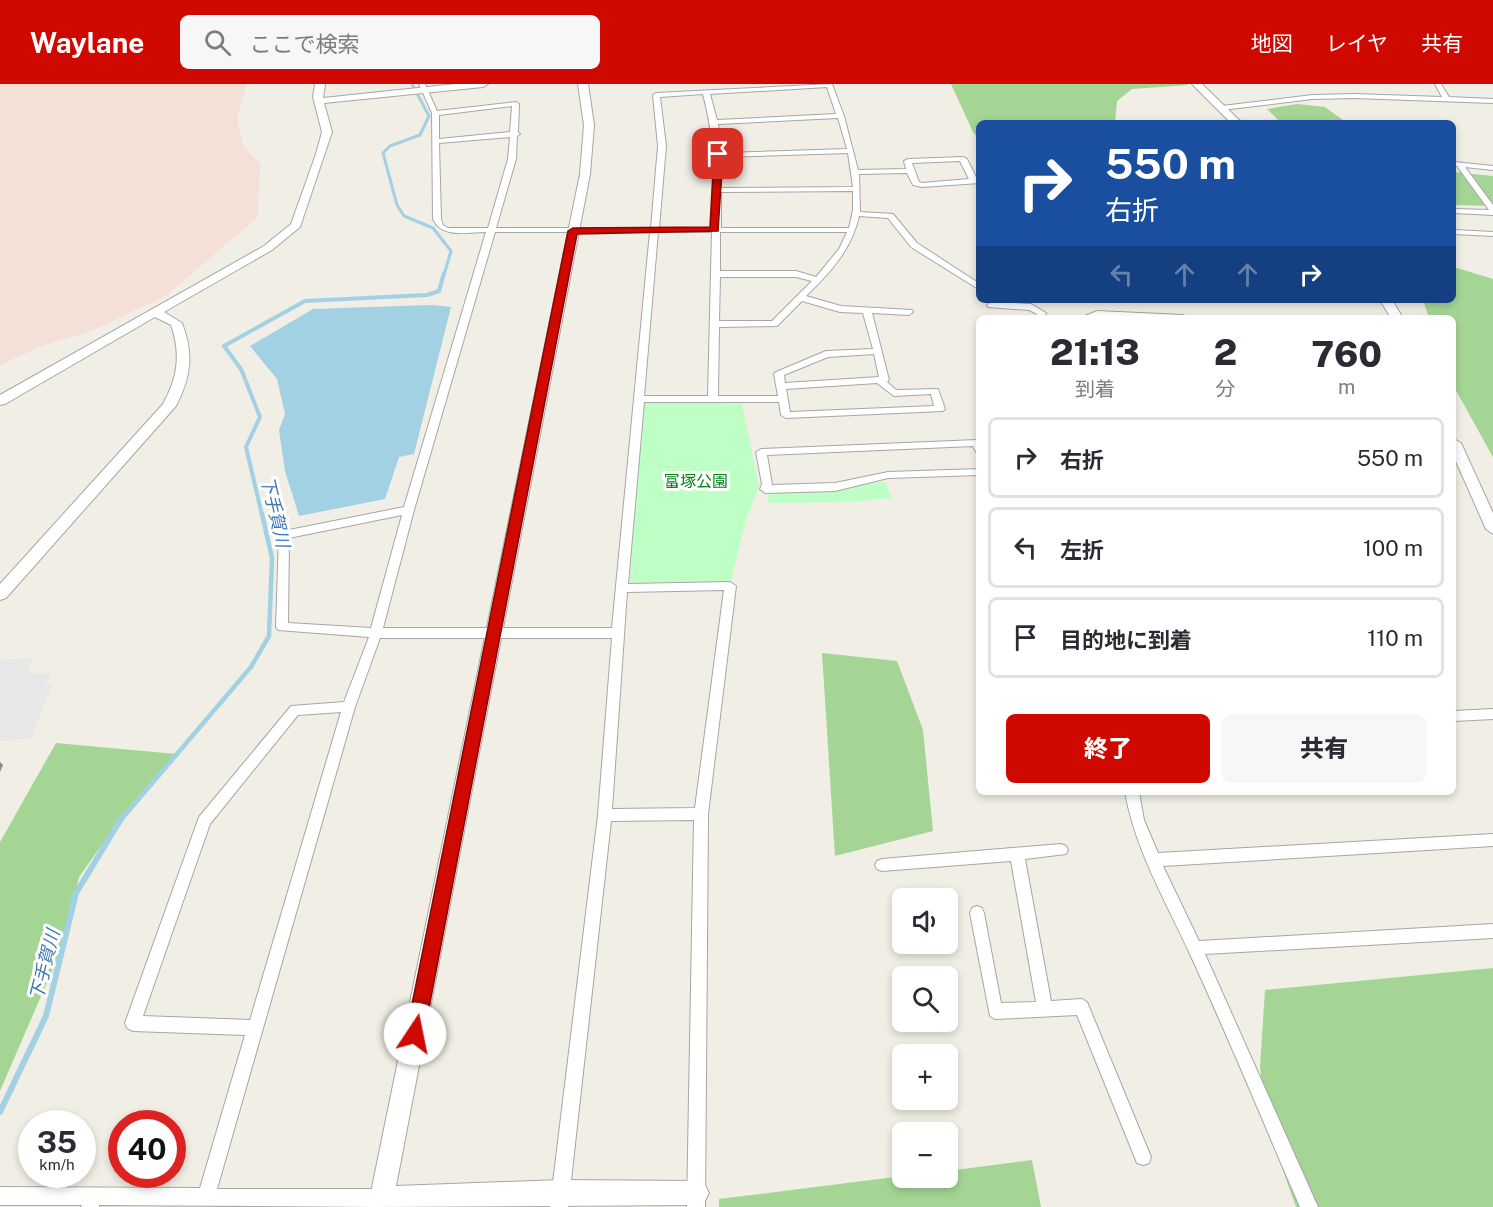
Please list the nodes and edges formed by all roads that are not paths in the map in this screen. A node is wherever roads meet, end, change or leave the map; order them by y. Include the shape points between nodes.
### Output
1 (320, 84) edge
2 (483, 84) edge
3 (583, 84) edge
4 (829, 84) edge
5 (1197, 84) edge
6 (1438, 84) edge
7 (742, 87) edge
8 (423, 88) edge
9 (706, 92) junction
10 (1446, 98) junction
11 (1493, 101) edge
12 (319, 102) junction
13 (1222, 108) junction
14 (435, 113) junction
15 (841, 116) junction
16 (1234, 120) edge
17 (714, 122) junction
18 (516, 134) junction
19 (436, 141) junction
20 (850, 151) junction
21 (718, 154) junction
22 (1456, 164) edge
23 (1493, 168) edge
24 (910, 171) junction
25 (854, 172) junction
26 (976, 179) edge
27 (976, 181) edge
28 (857, 189) junction
29 (718, 190) junction
30 (1456, 211) edge
31 (1493, 211) edge
32 (858, 214) junction
33 (715, 229) junction
34 (656, 230) junction
35 (853, 230) junction
36 (1458, 230) edge
37 (489, 231) junction
38 (573, 231) junction
39 (1493, 234) edge
40 (715, 274) junction
41 (816, 279) junction
42 (976, 285) edge
43 (800, 297) junction
44 (998, 303) edge
45 (867, 310) junction
46 (154, 312) junction
47 (909, 312) dead end
48 (1042, 315) edge
49 (1094, 315) edge
50 (1118, 315) edge
51 (714, 324) junction
52 (878, 351) junction
53 (879, 380) junction
54 (781, 386) junction
55 (639, 399) junction
56 (713, 399) junction
57 (783, 399) junction
58 (0, 401) edge
59 (976, 443) edge
60 (1457, 460) edge
61 (976, 472) edge
62 (409, 510) junction
63 (1493, 529) edge
64 (622, 588) junction
65 (0, 594) edge
66 (376, 633) junction
67 (618, 633) junction
68 (495, 635) junction
69 (349, 707) junction
70 (1493, 714) edge
71 (1456, 716) edge
72 (1133, 795) edge
73 (701, 814) junction
74 (605, 815) junction
75 (1492, 842) edge
76 (1061, 850) dead end
77 (1017, 854) junction
78 (1154, 860) junction
79 (882, 865) dead end
80 (977, 913) dead end
81 (1493, 931) edge
82 (1195, 948) junction
83 (1045, 1009) junction
84 (255, 1028) junction
85 (1143, 1157) dead end
86 (0, 1196) edge
87 (559, 1200) edge
88 (697, 1200) edge
89 (92, 1201) edge
90 (205, 1201) edge
91 (381, 1202) edge
92 (1309, 1207) edge

1 - 12 street
2 - 8 street
3 - 38 street via 588,135 585,174
4 - 7 street
4 - 15 street
5 - 13 street
6 - 10 street
7 - 9 street
8 - 12 street
8 - 14 street
9 - 17 street
9 - 34 street via 656,95 662,146
10 - 11 street
10 - 13 street via 1312,97
12 - 46 street via 327,132 296,225 268,248
13 - 16 street
14 - 18 street via 516,104
14 - 19 street
15 - 17 street
15 - 20 street
17 - 21 street
18 - 19 street
18 - 37 street
19 - 37 street via 440,226 446,230
20 - 21 street
20 - 25 street
21 - 29 street
22 - 23 street
22 - 31 street
24 - 25 street
24 - 26 street via 908,161 963,159
24 - 27 street via 921,185
25 - 28 street
28 - 29 street
28 - 32 street
29 - 33 street
30 - 31 street
32 - 35 street
32 - 42 street via 890,216 914,245
33 - 34 street
33 - 35 street
33 - 40 street
34 - 38 street
34 - 55 street
35 - 41 street via 844,248
36 - 39 street
37 - 38 street
37 - 62 street
38 - 68 street
40 - 41 street via 796,274
40 - 51 street
41 - 43 street
43 - 45 street via 840,309
43 - 51 street via 774,324
44 - 48 street via 1031,307
45 - 47 street
45 - 52 street
46 - 58 street
46 - 65 street via 176,323 179,330 186,369 179,388 169,406
49 - 50 street
51 - 56 street
52 - 53 street via 884,380
52 - 54 street via 826,354 779,374
53 - 54 street
53 - 57 street via 894,393 935,391 940,409 786,415
54 - 57 street
55 - 56 street
55 - 64 street
56 - 57 street
59 - 61 street via 761,452 765,489 835,487 888,476
60 - 63 street
62 - 66 street
62 - 66 street via 284,535 282,627
64 - 67 street
64 - 73 street via 730,586
66 - 68 street
66 - 69 street
67 - 68 street
67 - 74 street
68 - 91 street
69 - 84 street
69 - 84 street via 295,710 204,821 133,1023
70 - 71 street
72 - 78 street via 1137,820
73 - 74 street
73 - 88 street
74 - 87 street
75 - 78 street
76 - 77 street
77 - 79 street
77 - 83 street
78 - 82 street
80 - 83 street via 995,1011
81 - 82 street
82 - 92 street
83 - 85 street via 1082,1007
84 - 90 street
86 - 89 street
87 - 88 street
87 - 91 street
89 - 90 street
90 - 91 street

